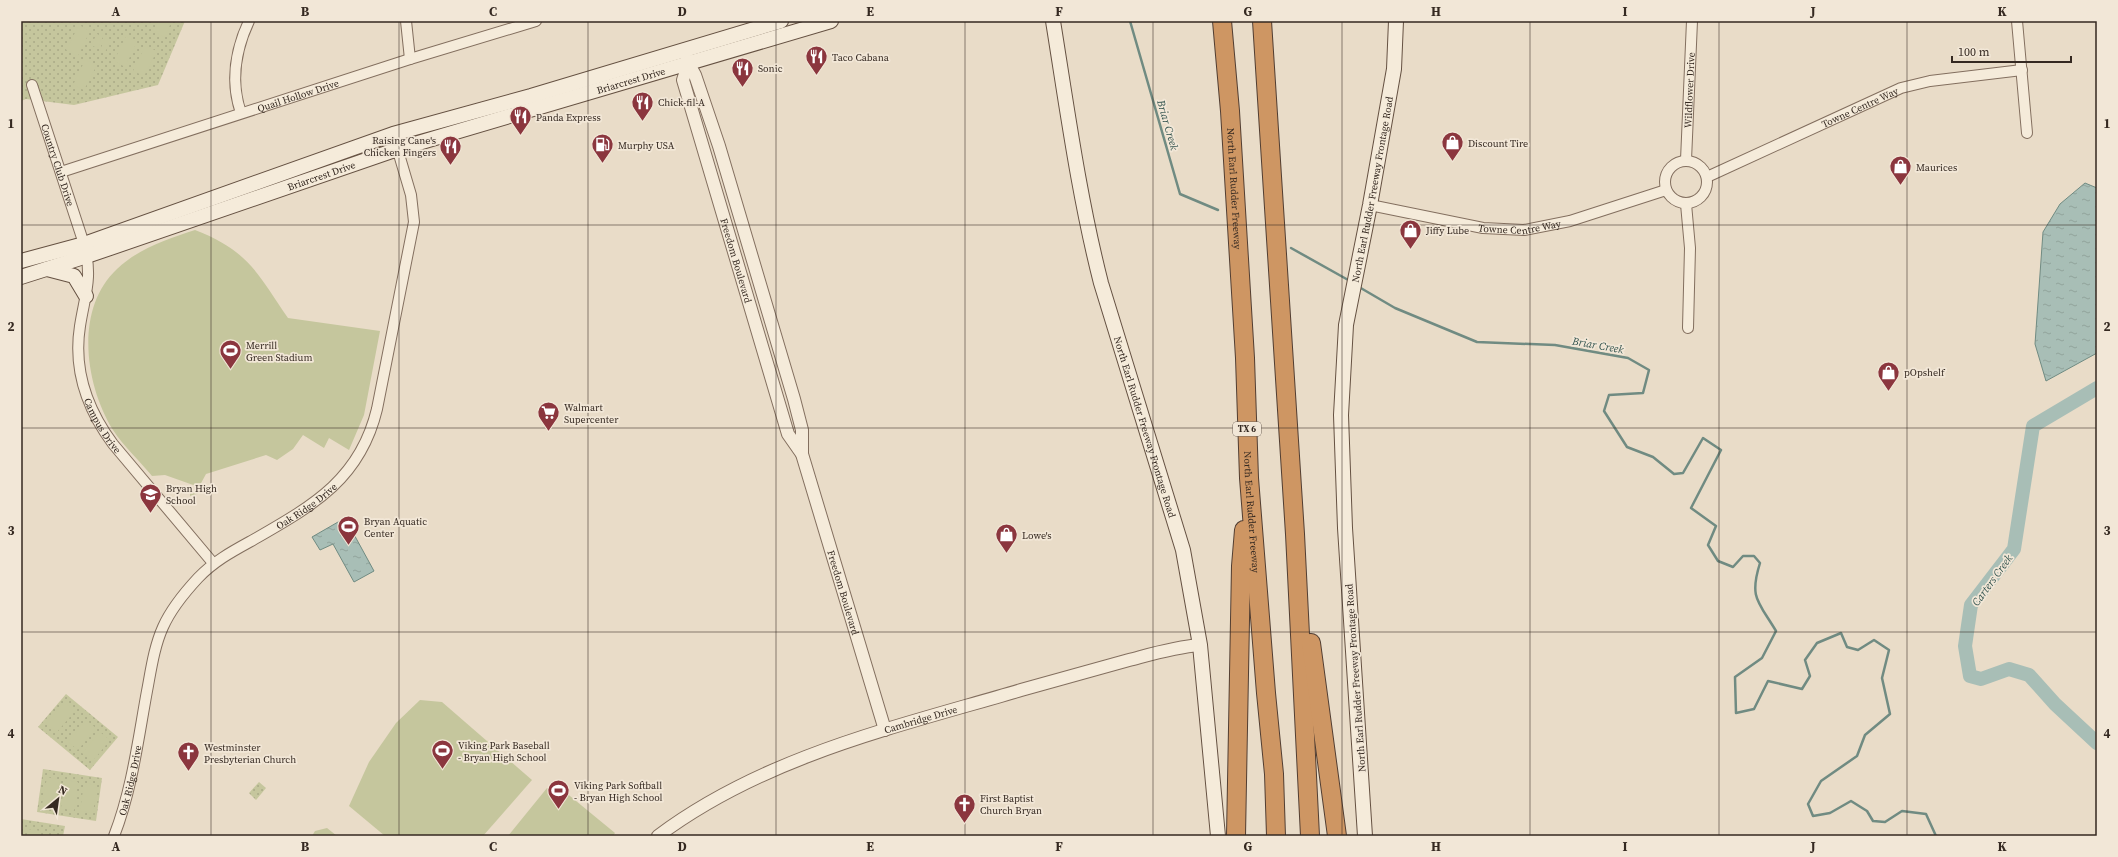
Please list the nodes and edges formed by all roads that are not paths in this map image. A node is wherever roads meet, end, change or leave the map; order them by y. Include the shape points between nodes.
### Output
1 (250, 21) edge
2 (406, 21) edge
3 (536, 21) edge
4 (781, 21) edge
5 (831, 21) edge
6 (1053, 21) edge
7 (1222, 21) edge
8 (1262, 21) edge
9 (1396, 21) edge
10 (1692, 21) edge
11 (2018, 21) edge
12 (683, 50) junction
13 (410, 58) junction
14 (688, 64) junction
15 (2022, 70) junction
16 (32, 85) dead end
17 (241, 113) junction
18 (2027, 133) dead end
19 (393, 134) junction
20 (398, 149) junction
21 (1686, 160) junction
22 (60, 172) junction
23 (1707, 177) junction
24 (1666, 190) junction
25 (734, 198) junction
26 (720, 203) junction
27 (1686, 204) junction
28 (1370, 205) junction
29 (86, 250) junction
30 (21, 261) edge
31 (754, 266) junction
32 (47, 269) junction
33 (740, 270) junction
34 (21, 277) edge
35 (86, 296) junction
36 (1688, 328) dead end
37 (778, 344) junction
38 (763, 348) junction
39 (802, 454) junction
40 (1249, 478) junction
41 (1295, 534) junction
42 (213, 563) junction
43 (1200, 645) junction
44 (885, 730) junction
45 (114, 836) edge
46 (658, 836) edge
47 (1218, 836) edge
48 (1236, 836) edge
49 (1276, 836) edge
50 (1310, 836) edge
51 (1337, 836) edge
52 (1364, 836) edge

1 - 17 street via 236,55 235,96
2 - 13 street
3 - 13 street, Quail Hollow Drive
4 - 12 main road, Briarcrest Drive
5 - 14 main road, Briarcrest Drive
6 - 43 main road, North Earl Rudder Freeway Frontage Road via 1092,250 1184,550
7 - 40 highway, North Earl Rudder Freeway / TX 6 via 1230,111
8 - 41 highway
9 - 28 main road, North Earl Rudder Freeway Frontage Road via 1394,69
10 - 21 street, Wildflower Drive
11 - 15 street
12 - 14 street, Freedom Boulevard
12 - 19 main road, Briarcrest Drive
13 - 17 street, Quail Hollow Drive
14 - 20 main road, Briarcrest Drive
14 - 25 street, Freedom Boulevard via 695,75
14 - 26 street, Freedom Boulevard via 683,80
15 - 18 street
15 - 23 street, Towne Centre Way via 1930,80 1901,88
16 - 22 street, Country Club Drive
17 - 22 street, Quail Hollow Drive
19 - 20 street, Oak Ridge Drive
19 - 29 main road, Briarcrest Drive
20 - 29 main road, Briarcrest Drive
20 - 42 street, Oak Ridge Drive via 413,203 414,232 377,409 367,440 349,470 324,496
21 - 23 street via 1698,163
21 - 24 street via 1670,169 1665,182
22 - 29 street, Country Club Drive
23 - 27 street via 1703,195 1696,202
24 - 27 street via 1678,202
24 - 28 street, Towne Centre Way via 1570,221 1524,230 1483,228
25 - 26 street
25 - 31 street, Freedom Boulevard
26 - 33 street, Freedom Boulevard
27 - 36 street via 1690,267
28 - 52 main road, North Earl Rudder Freeway Frontage Road via 1346,325 1341,415 1345,528
29 - 30 main road, Briarcrest Drive
29 - 32 main road, Briarcrest Drive
29 - 35 street, Campus Drive via 90,272
31 - 33 street
31 - 37 street, Freedom Boulevard
32 - 34 main road, Briarcrest Drive
32 - 35 main road via 74,276
33 - 38 street, Freedom Boulevard
35 - 42 street, Campus Drive via 78,338 79,365 83,388 92,411 118,450
37 - 38 street
37 - 39 street, Freedom Boulevard via 802,430
38 - 39 street, Freedom Boulevard via 788,434
39 - 44 street, Freedom Boulevard
40 - 48 highway via 1241,566
40 - 49 highway, North Earl Rudder Freeway / TX 6 via 1274,774
41 - 50 highway
41 - 51 highway
42 - 45 street, Oak Ridge Drive via 189,588 162,628 154,654 124,808
43 - 44 street, Cambridge Drive via 1181,647 1082,673
43 - 47 main road, North Earl Rudder Freeway Frontage Road
44 - 46 street, Cambridge Drive via 783,764 734,788 679,820

